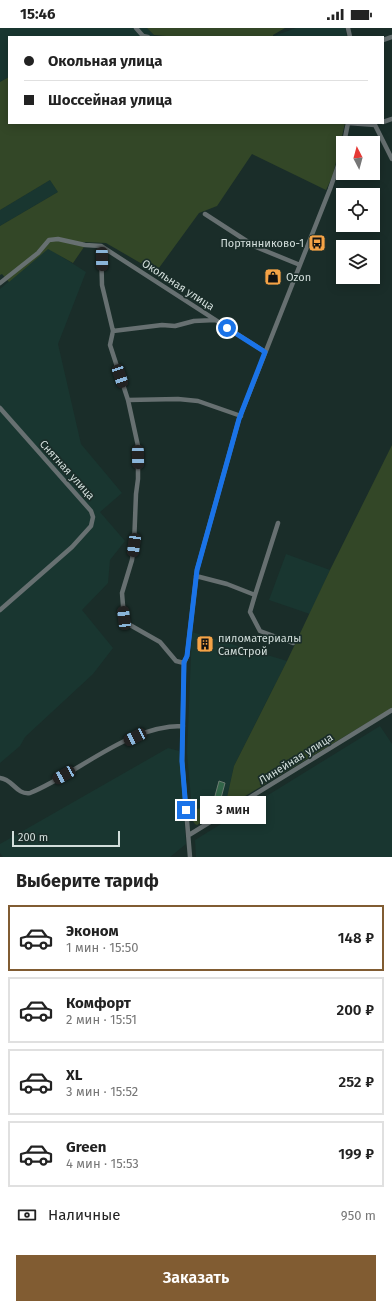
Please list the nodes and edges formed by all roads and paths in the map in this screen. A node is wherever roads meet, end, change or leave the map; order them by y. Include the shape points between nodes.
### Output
1 (136, 28) edge
2 (143, 36) edge
3 (348, 124) edge
4 (376, 124) edge
5 (345, 136) edge
6 (392, 159) edge
7 (336, 168) edge
8 (205, 214) dead end
9 (101, 246) junction
10 (300, 265) junction
11 (0, 283) edge
12 (215, 320) junction
13 (113, 331) junction
14 (266, 350) junction
15 (128, 400) junction
16 (0, 408) edge
17 (241, 416) junction
18 (278, 523) dead end
19 (196, 576) junction
20 (255, 595) junction
21 (0, 610) edge
22 (293, 643) dead end
23 (184, 662) junction
24 (392, 710) edge
25 (183, 726) junction
26 (0, 778) edge
27 (189, 835) junction
28 (190, 857) edge

1 - 2 street
3 - 5 street
4 - 6 street
7 - 10 street
8 - 10 street via 256,247
9 - 11 street via 85,246 58,239 49,240 38,253
9 - 12 street, Окольная улица
9 - 13 street via 102,285
10 - 14 street
12 - 13 street
12 - 14 street, Окольная улица
13 - 15 street via 110,345
14 - 17 street
15 - 17 street via 198,401
15 - 23 street via 138,446 138,479 132,560 122,593 124,618 130,626 160,642 176,661
16 - 21 street, Снятная улица via 91,510 93,517 91,526 72,547
17 - 19 street
18 - 20 street
19 - 20 street
19 - 23 street via 187,656
20 - 22 street via 250,612 260,631
23 - 25 street
24 - 27 street, Линейная улица
25 - 26 street via 164,726 135,737 30,793 21,792 8,780
25 - 27 street via 182,761
27 - 28 street

